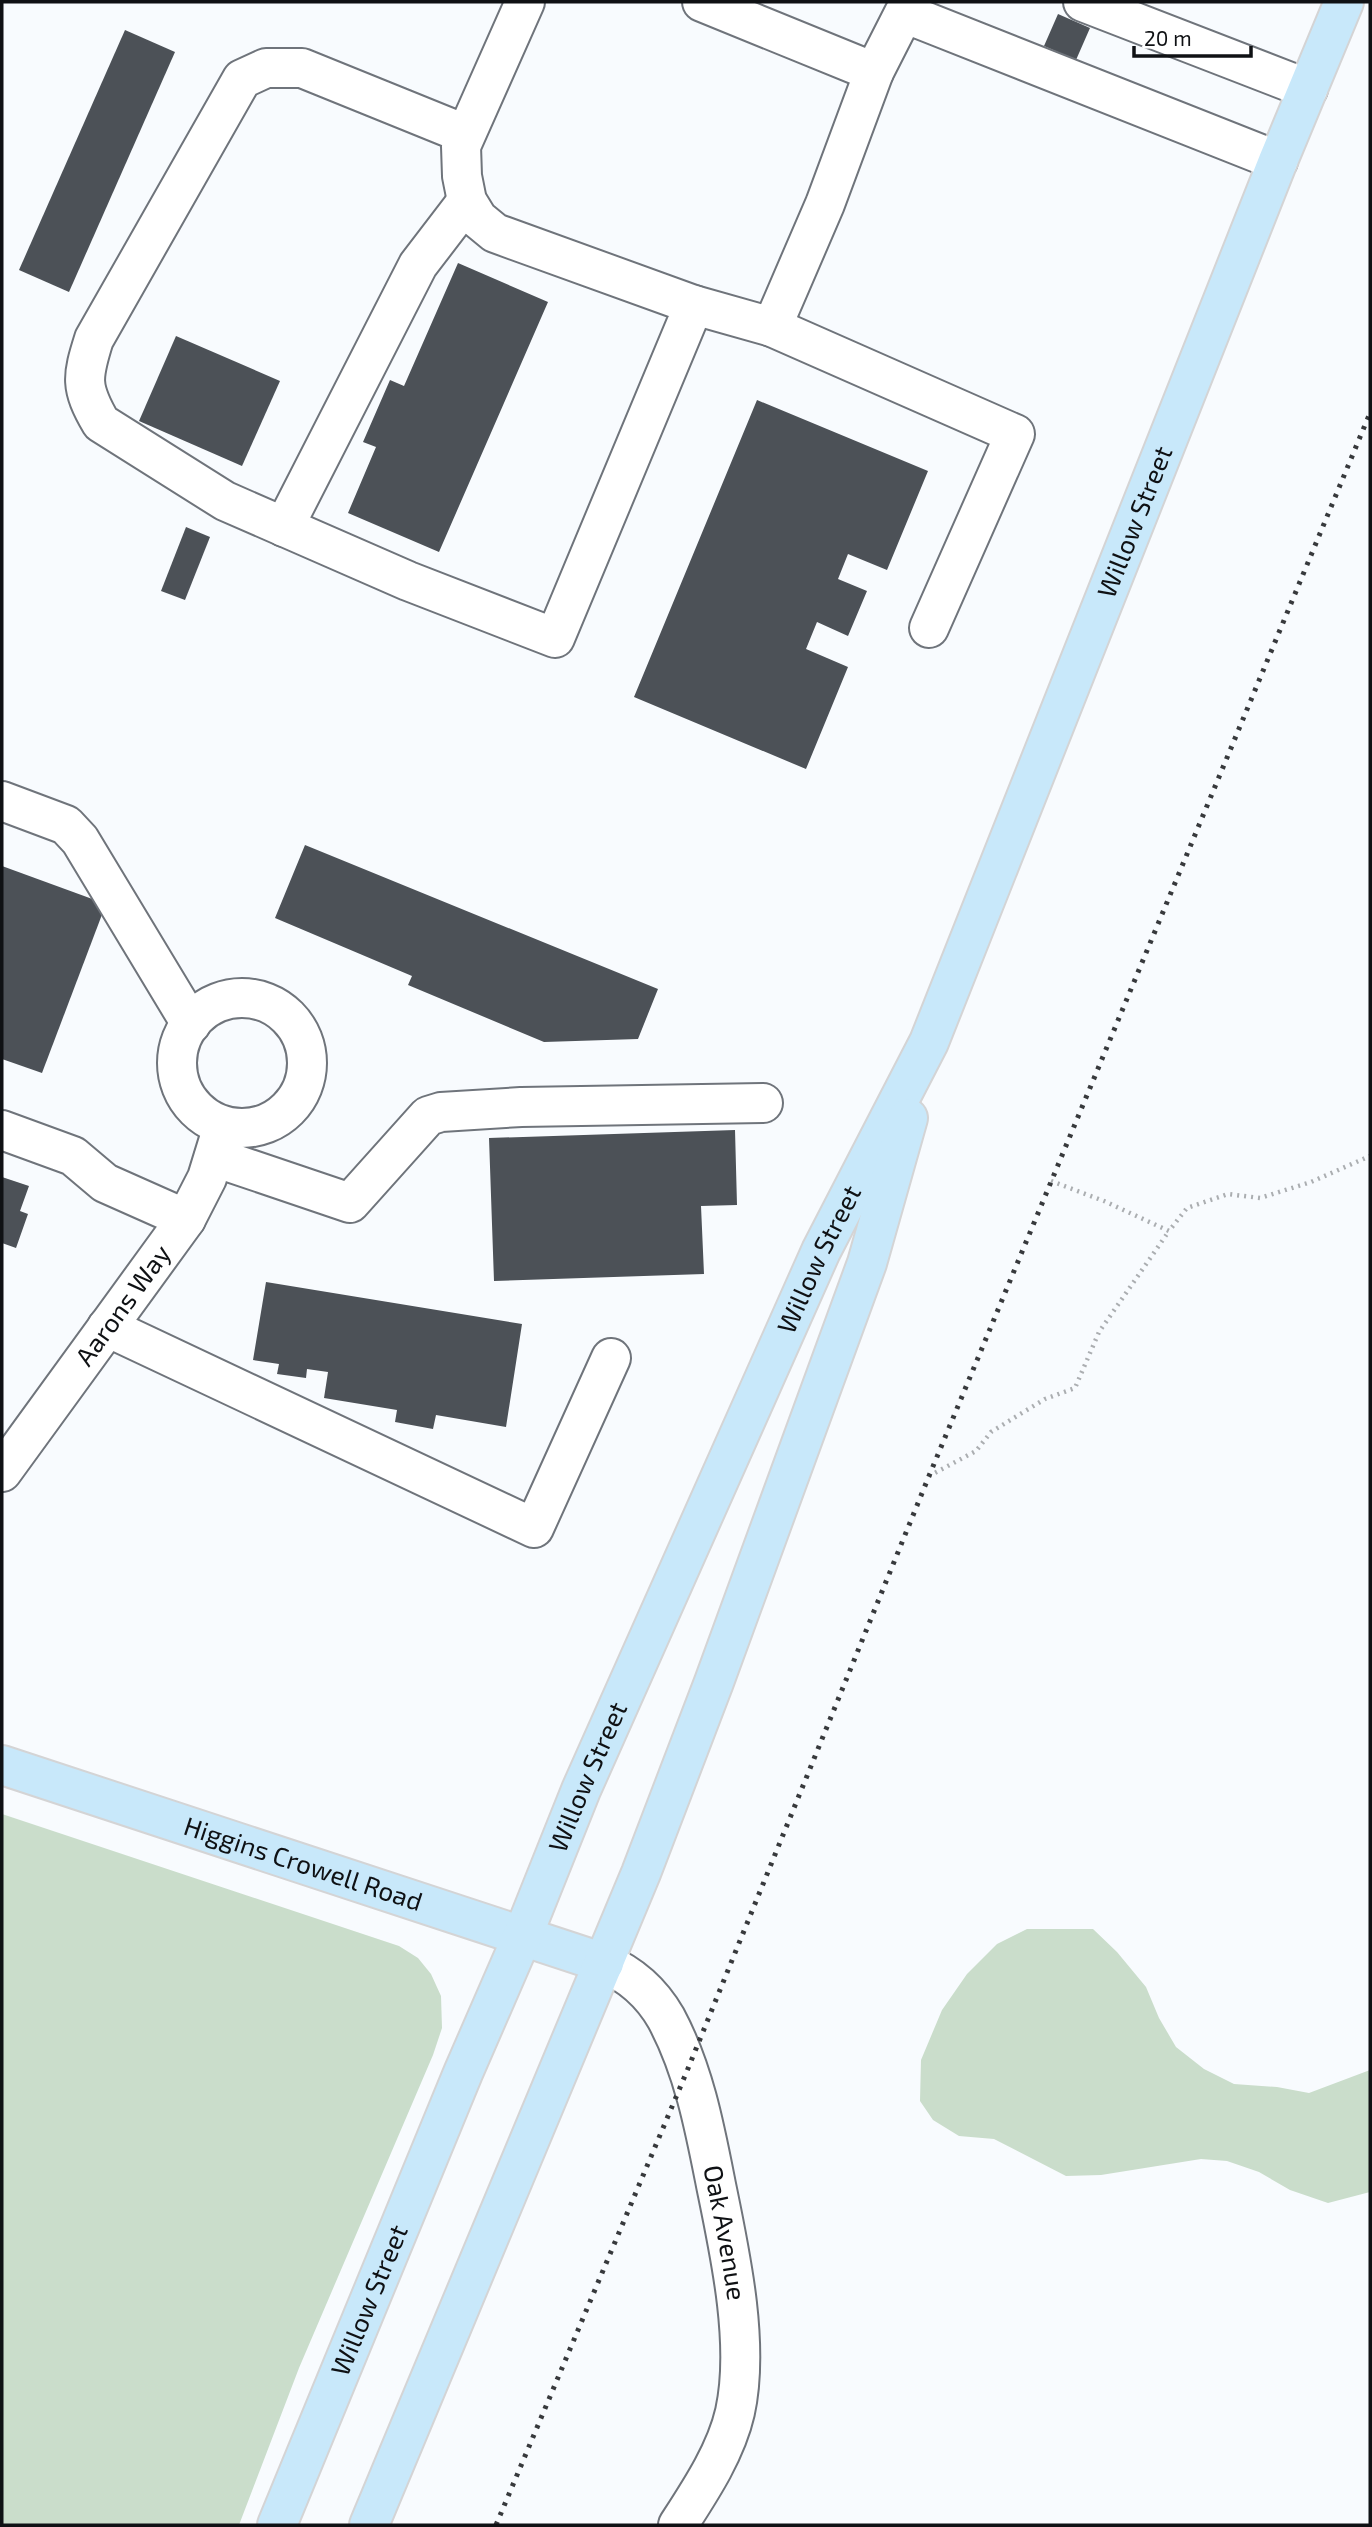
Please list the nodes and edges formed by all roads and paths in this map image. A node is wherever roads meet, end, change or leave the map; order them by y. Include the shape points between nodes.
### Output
1 (525, 2) edge
2 (702, 2) edge
3 (1083, 2) edge
4 (1344, 2) edge
5 (906, 7) edge
6 (874, 72) junction
7 (1308, 89) junction
8 (465, 134) junction
9 (1278, 161) junction
10 (467, 201) junction
11 (694, 305) junction
12 (772, 327) junction
13 (284, 527) junction
14 (929, 628) dead end
15 (2, 801) edge
16 (191, 1024) junction
17 (929, 1042) junction
18 (763, 1103) dead end
19 (2, 1130) edge
20 (219, 1142) junction
21 (1370, 1156) edge
22 (1051, 1181) dead end
23 (186, 1219) junction
24 (1169, 1231) junction
25 (107, 1328) junction
26 (611, 1358) dead end
27 (2, 1472) edge
28 (929, 1476) dead end
29 (2, 1765) edge
30 (523, 1935) junction
31 (604, 1963) junction
32 (277, 2525) edge
33 (369, 2525) edge
34 (678, 2525) edge

1 - 8 street
2 - 6 street
3 - 7 street
4 - 7 main road, Willow Street
5 - 6 street
5 - 9 street
6 - 12 street
7 - 9 main road, Willow Street
8 - 10 street via 461,146
8 - 13 street via 302,68 266,68 242,79 94,339 83,376 91,407 101,423 225,501
9 - 17 main road, Willow Street
10 - 11 street via 478,219 495,233
10 - 13 street via 418,265
11 - 12 street
11 - 13 street via 555,638
12 - 14 street via 1015,434
15 - 16 street via 66,825 80,840
16 - 20 street via 177,1058 178,1080
16 - 20 street via 212,1005 256,999 276,1007 303,1039 305,1080 297,1099 283,1115 265,1125 244,1129
17 - 30 main road, Willow Street via 821,1251 581,1790
17 - 31 main road, Willow Street via 867,1263 704,1707
18 - 20 street via 441,1112 428,1116 350,1203
19 - 23 street via 73,1156 105,1183
20 - 23 street, Aarons Way
21 - 24 path via 1260,1198 1228,1194 1187,1208
22 - 24 path
23 - 25 street, Aarons Way
24 - 28 path via 1099,1332 1075,1388 1045,1399 991,1432 976,1451
25 - 26 street via 534,1528
25 - 27 street, Aarons Way
29 - 30 main road, Higgins Crowell Road
30 - 31 main road, Higgins Crowell Road
30 - 32 main road, Willow Street
31 - 33 main road, Willow Street
31 - 34 street, Oak Avenue via 643,1988 676,2040 705,2131 734,2283 740,2365 735,2413 709,2473

